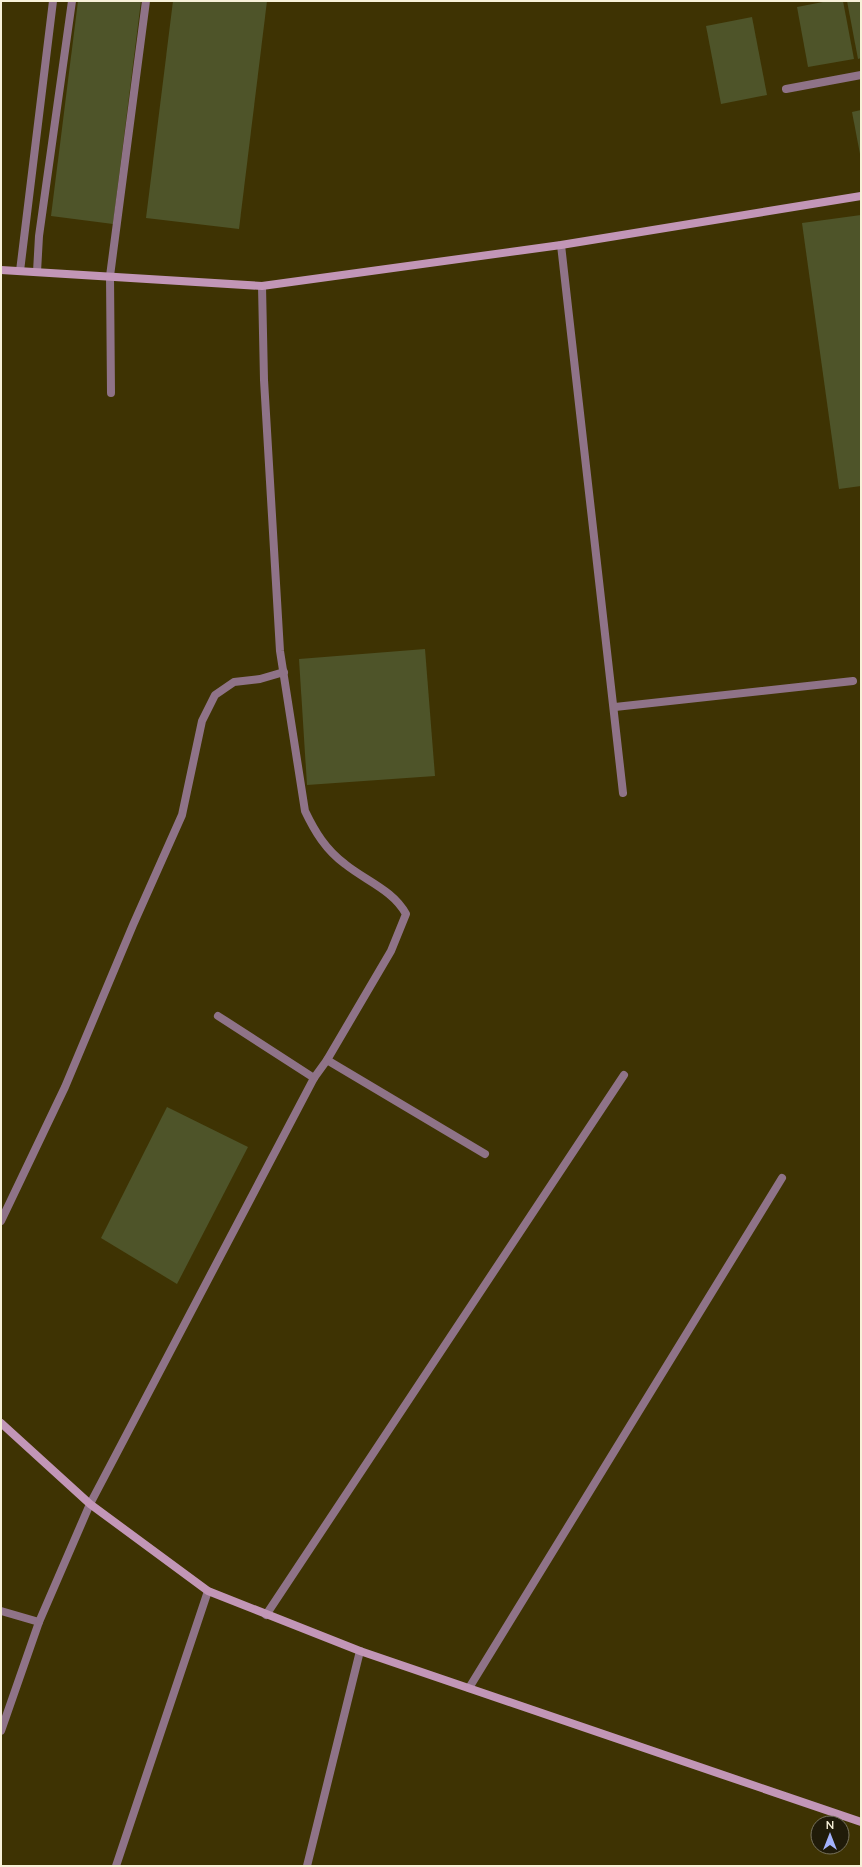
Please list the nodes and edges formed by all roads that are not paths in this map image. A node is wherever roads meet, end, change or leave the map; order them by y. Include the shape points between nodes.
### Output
1 (54, 1) edge
2 (72, 1) edge
3 (146, 1) edge
4 (861, 75) edge
5 (786, 89) dead end
6 (861, 196) edge
7 (562, 245) junction
8 (1, 270) edge
9 (20, 271) junction
10 (37, 272) junction
11 (110, 276) junction
12 (262, 286) junction
13 (110, 394) dead end
14 (284, 672) junction
15 (853, 681) dead end
16 (615, 707) junction
17 (623, 793) dead end
18 (218, 1016) dead end
19 (327, 1060) junction
20 (624, 1074) dead end
21 (314, 1078) junction
22 (485, 1154) dead end
23 (782, 1178) dead end
24 (1, 1221) edge
25 (1, 1424) edge
26 (90, 1504) junction
27 (208, 1591) junction
28 (1, 1611) edge
29 (266, 1614) junction
30 (39, 1622) junction
31 (360, 1651) junction
32 (469, 1688) junction
33 (1, 1732) edge
34 (861, 1822) edge
35 (116, 1866) edge
36 (307, 1866) edge

1 - 9 street
2 - 10 street via 39,236
3 - 11 street
4 - 5 street
6 - 7 street
7 - 12 street
7 - 16 street
8 - 9 street
9 - 10 street
10 - 11 street
11 - 12 street
11 - 13 street
12 - 14 street via 264,380 280,651
14 - 19 street via 305,811 315,832 345,865 399,902 406,914 391,951
14 - 24 street via 234,682 215,695 202,721 182,815 65,1087
15 - 16 street
16 - 17 street
18 - 21 street
19 - 21 street
19 - 22 street
20 - 29 street
21 - 26 street
23 - 32 street
25 - 26 street
26 - 27 street
26 - 30 street
27 - 29 street
27 - 35 street
28 - 30 street
29 - 31 street
30 - 33 street
31 - 32 street
31 - 36 street
32 - 34 street

